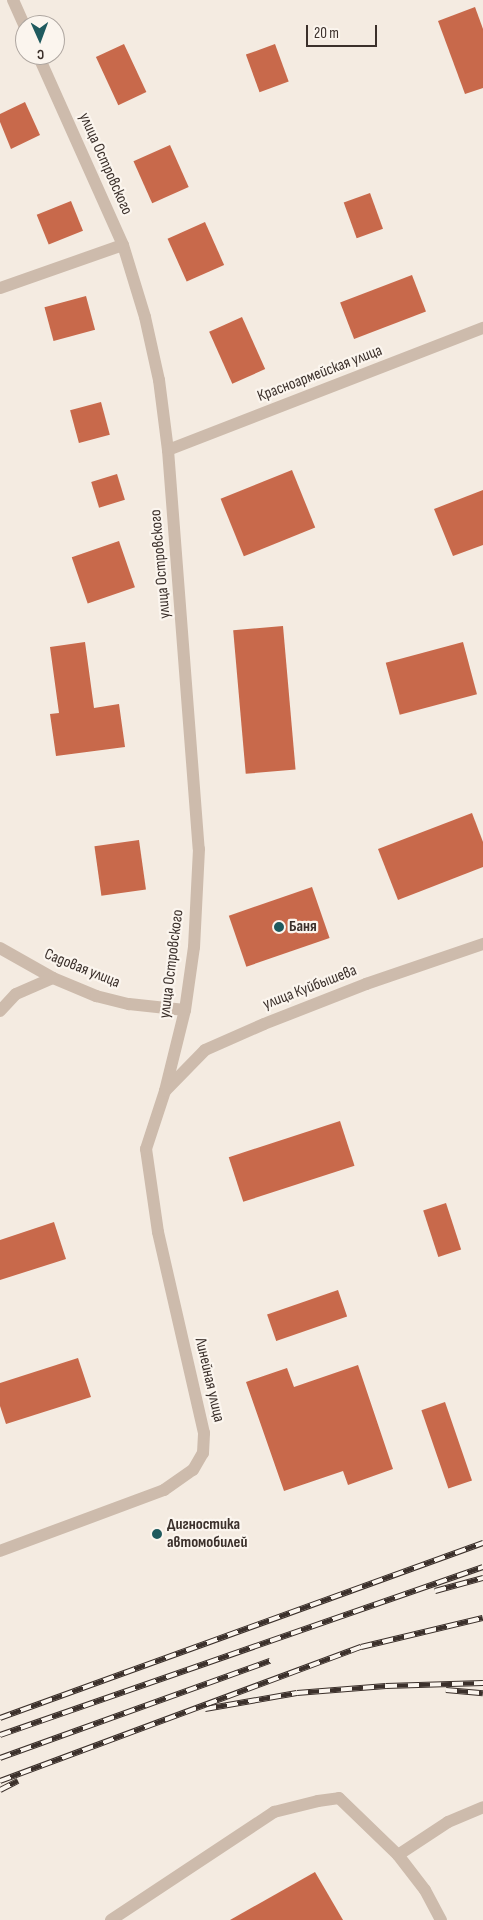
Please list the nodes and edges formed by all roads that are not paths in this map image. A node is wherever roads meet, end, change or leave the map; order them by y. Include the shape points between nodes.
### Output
1 (13, 0) edge
2 (20, 15) edge
3 (43, 65) edge
4 (124, 245) junction
5 (0, 288) edge
6 (483, 328) edge
7 (168, 450) junction
8 (483, 944) edge
9 (0, 948) edge
10 (53, 978) junction
11 (185, 1010) junction
12 (0, 1011) edge
13 (165, 1091) junction
14 (0, 1551) edge
15 (483, 1807) edge
16 (398, 1855) junction
17 (111, 1920) edge
18 (441, 1920) edge

1 - 2 street
3 - 4 street, улица Островского
4 - 5 street
4 - 7 street, улица Островского via 146,316
6 - 7 street, Красноармейская улица
7 - 11 street, улица Островского via 199,849 194,947
8 - 13 street, улица Куйбышева via 366,984 205,1050
9 - 10 street, Садовая улица
10 - 11 street, Садовая улица via 96,996 130,1004
10 - 12 street via 16,994
11 - 13 street, улица Островского
13 - 14 street, Линейная улица via 146,1150 158,1232 204,1433 203,1453 193,1470 164,1490
15 - 16 street via 448,1822
16 - 17 street via 339,1798 318,1801 274,1812
16 - 18 street via 425,1890

